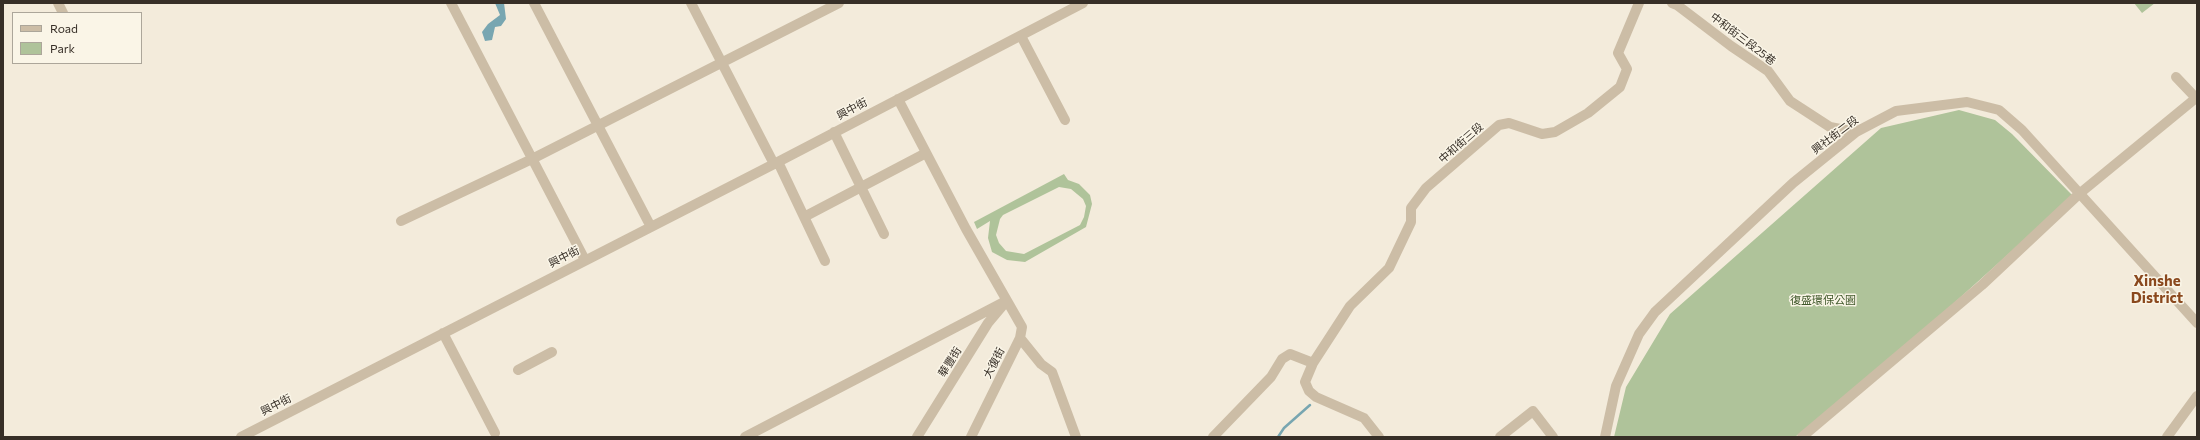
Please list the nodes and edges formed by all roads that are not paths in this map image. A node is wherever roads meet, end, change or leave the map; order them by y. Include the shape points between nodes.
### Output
1 (58, 3) edge
2 (451, 3) edge
3 (534, 3) edge
4 (691, 3) edge
5 (839, 3) edge
6 (1083, 3) edge
7 (1639, 3) edge
8 (1672, 3) edge
9 (62, 12) edge
10 (1021, 36) junction
11 (722, 62) junction
12 (2176, 77) dead end
13 (2197, 98) edge
14 (898, 99) junction
15 (1065, 120) dead end
16 (598, 125) junction
17 (834, 132) junction
18 (1856, 132) junction
19 (926, 153) junction
20 (532, 158) junction
21 (776, 163) junction
22 (861, 187) junction
23 (2079, 194) junction
24 (804, 217) junction
25 (401, 221) dead end
26 (651, 227) junction
27 (884, 234) dead end
28 (585, 260) junction
29 (825, 261) dead end
30 (1006, 301) junction
31 (2197, 323) edge
32 (443, 333) junction
33 (1020, 338) junction
34 (552, 352) dead end
35 (1313, 363) junction
36 (518, 370) dead end
37 (2197, 396) edge
38 (495, 433) dead end
39 (241, 437) edge
40 (745, 437) edge
41 (917, 437) edge
42 (971, 437) edge
43 (1076, 437) edge
44 (1213, 437) edge
45 (1379, 437) edge
46 (1500, 437) edge
47 (1553, 437) edge
48 (1605, 437) edge
49 (1802, 437) edge
50 (2167, 437) edge

1 - 9 street
2 - 20 street
3 - 16 street
4 - 11 street
5 - 11 street
6 - 10 street, 興中街
7 - 35 street, 中和街三段 via 1618,53 1627,69 1620,87 1588,113 1555,132 1542,134 1509,123 1499,125 1426,188 1411,208 1411,222 1389,268 1350,306
8 - 18 street, 中和街三段25巷 via 1677,4 1768,71 1790,101 1830,126
10 - 14 street, 興中街
10 - 15 street
11 - 16 street
11 - 21 street
12 - 13 street
13 - 23 street
14 - 17 street, 興中街
14 - 19 street
16 - 20 street
16 - 26 street
17 - 21 street, 興中街
17 - 22 street
18 - 23 street, 興社街二段 via 1896,111 1919,107 1967,102 1999,110 2022,130
18 - 48 street, 興社街二段 via 1793,183 1655,312 1639,334 1616,386
19 - 22 street
19 - 30 street
20 - 25 street
20 - 28 street
21 - 24 street
21 - 26 street, 興中街
22 - 24 street
22 - 27 street
23 - 31 street, 興社街二段
23 - 49 street via 1982,285
24 - 29 street
26 - 28 street, 興中街
28 - 32 street, 興中街
30 - 33 street via 1022,327
30 - 40 street
30 - 41 street, 華豐街 via 988,323
32 - 38 street
32 - 39 street, 興中街
33 - 42 street, 大復街
33 - 43 street via 1041,364 1052,372
34 - 36 street
35 - 44 street via 1290,354 1282,358 1267,382
35 - 45 street via 1305,382 1309,391 1316,397 1364,418
37 - 50 street
46 - 47 street via 1533,412

